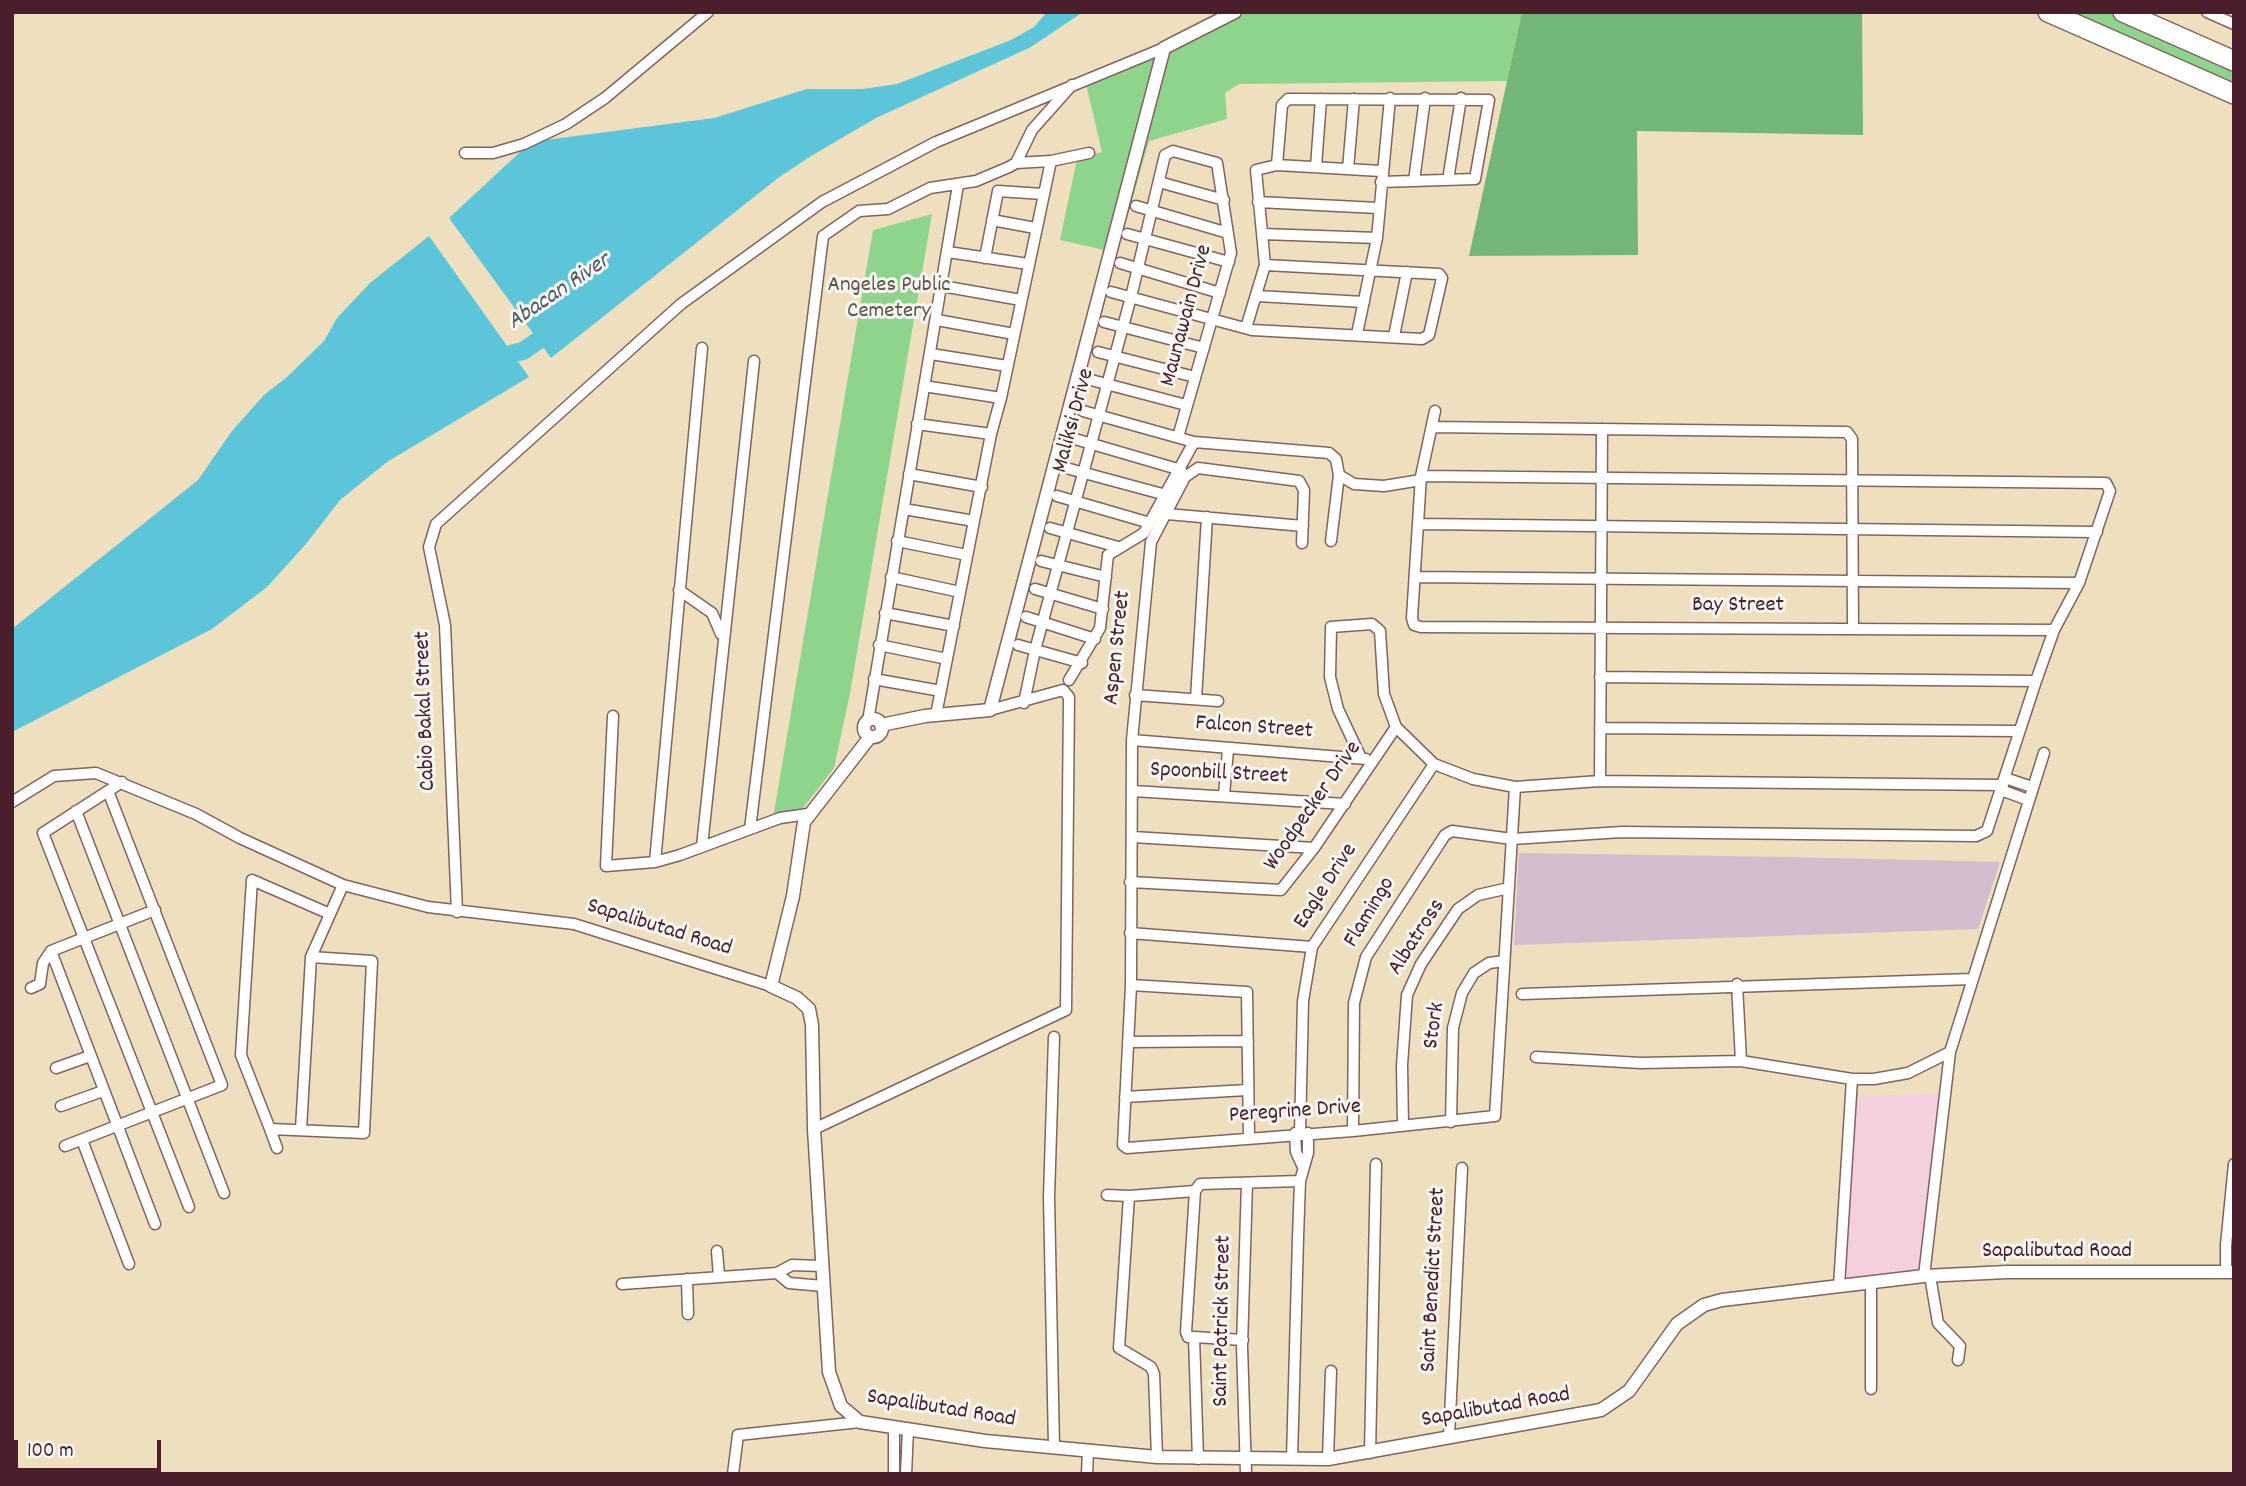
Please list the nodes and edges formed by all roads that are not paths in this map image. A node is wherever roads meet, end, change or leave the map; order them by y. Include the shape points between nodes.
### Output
1 (708, 12) edge
2 (1235, 12) edge
3 (2048, 12) edge
4 (2123, 12) edge
5 (2207, 12) edge
6 (2234, 24) edge
7 (1164, 48) junction
8 (2234, 61) edge
9 (1074, 83) junction
10 (2234, 94) edge
11 (1390, 98) junction
12 (1425, 98) junction
13 (1461, 98) junction
14 (1321, 99) junction
15 (1354, 99) junction
16 (465, 153) dead end
17 (1089, 153) dead end
18 (1051, 162) junction
19 (1016, 163) junction
20 (1217, 163) joint
21 (1277, 165) junction
22 (1316, 167) junction
23 (1348, 169) junction
24 (1381, 176) junction
25 (1448, 180) junction
26 (1414, 181) junction
27 (1159, 182) junction
28 (958, 185) junction
29 (1043, 194) junction
30 (1224, 201) junction
31 (1258, 202) junction
32 (1136, 206) dead end
33 (1378, 208) junction
34 (1152, 211) junction
35 (992, 220) junction
36 (1035, 228) junction
37 (1228, 233) junction
38 (1127, 234) dead end
39 (1262, 234) junction
40 (1377, 238) junction
41 (1145, 239) junction
42 (948, 252) junction
43 (985, 258) junction
44 (1228, 262) junction
45 (1120, 263) dead end
46 (1028, 264) junction
47 (1265, 265) junction
48 (1138, 268) junction
49 (1371, 270) junction
50 (1407, 272) junction
51 (942, 286) junction
52 (1111, 292) dead end
53 (1220, 293) junction
54 (1257, 296) junction
55 (1131, 297) junction
56 (1021, 300) junction
57 (1364, 302) junction
58 (1213, 319) junction
59 (937, 320) junction
60 (1104, 322) dead end
61 (1123, 327) junction
62 (1246, 328) junction
63 (1014, 334) junction
64 (1357, 334) junction
65 (1394, 336) junction
66 (702, 348) dead end
67 (1204, 348) junction
68 (1098, 352) dead end
69 (930, 354) junction
70 (1115, 356) junction
71 (754, 361) dead end
72 (1007, 366) junction
73 (1195, 377) junction
74 (1091, 380) dead end
75 (1107, 384) junction
76 (924, 386) junction
77 (1001, 398) junction
78 (1186, 405) junction
79 (1083, 411) dead end
80 (1435, 411) dead end
81 (1098, 416) junction
82 (917, 424) junction
83 (1432, 427) junction
84 (1602, 429) junction
85 (991, 434) junction
86 (1178, 437) junction
87 (1074, 439) dead end
88 (1194, 442) junction
89 (1090, 443) junction
90 (1066, 468) dead end
91 (1181, 470) junction
92 (1083, 472) junction
93 (909, 474) junction
94 (1339, 475) junction
95 (1601, 477) junction
96 (1421, 478) junction
97 (1853, 481) junction
98 (982, 487) junction
99 (1166, 495) junction
100 (1057, 496) dead end
101 (1075, 501) junction
102 (904, 509) junction
103 (1167, 514) junction
104 (1207, 517) junction
105 (974, 521) junction
106 (1150, 523) junction
107 (1420, 524) junction
108 (1601, 525) junction
109 (1303, 526) junction
110 (1050, 528) dead end
111 (1853, 531) junction
112 (2096, 532) junction
113 (1065, 533) junction
114 (897, 541) junction
115 (1331, 541) dead end
116 (1302, 543) dead end
117 (1118, 547) junction
118 (967, 555) junction
119 (1041, 561) dead end
120 (1058, 565) junction
121 (891, 577) junction
122 (1106, 577) junction
123 (1416, 578) junction
124 (1601, 579) junction
125 (1853, 581) junction
126 (2078, 583) junction
127 (1035, 589) dead end
128 (679, 590) junction
129 (960, 592) junction
130 (1050, 594) junction
131 (1103, 608) junction
132 (885, 613) junction
133 (1026, 617) dead end
134 (1043, 622) junction
135 (954, 626) junction
136 (1601, 627) junction
137 (1853, 629) junction
138 (2054, 631) junction
139 (1095, 639) junction
140 (723, 641) junction
141 (879, 645) junction
142 (1018, 645) dead end
143 (1035, 650) junction
144 (947, 659) junction
145 (1082, 663) junction
146 (1600, 677) junction
147 (874, 679) junction
148 (1069, 680) dead end
149 (2036, 681) junction
150 (941, 691) junction
151 (1135, 695) junction
152 (1196, 699) junction
153 (1219, 701) dead end
154 (1024, 703) junction
155 (990, 710) junction
156 (936, 715) junction
157 (613, 716) dead end
158 (875, 723) junction
159 (1396, 727) junction
160 (1600, 728) junction
161 (2018, 731) junction
162 (1132, 740) junction
163 (1228, 750) junction
164 (2044, 753) dead end
165 (1367, 760) junction
166 (1434, 764) junction
167 (1600, 781) junction
168 (121, 782) junction
169 (2003, 784) junction
170 (1516, 787) junction
171 (2032, 787) junction
172 (108, 791) junction
173 (1133, 791) junction
174 (1224, 795) junction
175 (2028, 800) junction
176 (12, 802) edge
177 (1345, 804) junction
178 (76, 811) junction
179 (808, 814) junction
180 (750, 829) junction
181 (1133, 836) junction
182 (1512, 839) junction
183 (702, 846) junction
184 (1314, 848) junction
185 (654, 862) junction
186 (1130, 882) junction
187 (343, 885) junction
188 (1509, 887) junction
189 (155, 910) junction
190 (457, 912) junction
191 (330, 914) junction
192 (120, 924) junction
193 (1130, 933) junction
194 (84, 937) junction
195 (1312, 947) junction
196 (51, 951) junction
197 (311, 957) junction
198 (1504, 961) junction
199 (1971, 979) junction
200 (1737, 984) junction
201 (1130, 985) junction
202 (771, 986) junction
203 (31, 988) dead end
204 (1522, 994) dead end
205 (1054, 1037) dead end
206 (1248, 1041) junction
207 (1129, 1042) junction
208 (1950, 1052) junction
209 (90, 1056) junction
210 (1536, 1057) dead end
211 (1741, 1061) junction
212 (55, 1068) dead end
213 (1852, 1079) junction
214 (1247, 1090) junction
215 (103, 1091) junction
216 (1125, 1097) junction
217 (188, 1098) junction
218 (61, 1107) dead end
219 (152, 1112) junction
220 (1451, 1122) junction
221 (117, 1126) junction
222 (1403, 1126) junction
223 (270, 1129) junction
224 (300, 1129) junction
225 (814, 1129) junction
226 (1353, 1130) junction
227 (1301, 1133) junction
228 (1249, 1137) junction
229 (82, 1140) junction
230 (65, 1146) dead end
231 (277, 1148) dead end
232 (1376, 1164) dead end
233 (2234, 1164) edge
234 (1462, 1168) dead end
235 (1300, 1181) junction
236 (1247, 1183) junction
237 (1195, 1191) junction
238 (224, 1193) dead end
239 (1107, 1195) dead end
240 (1129, 1196) junction
241 (189, 1207) dead end
242 (155, 1223) dead end
243 (717, 1251) dead end
244 (130, 1264) dead end
245 (822, 1266) junction
246 (2230, 1272) edge
247 (777, 1273) junction
248 (1927, 1276) junction
249 (719, 1277) junction
250 (687, 1279) junction
251 (1871, 1282) junction
252 (622, 1284) dead end
253 (823, 1286) junction
254 (1839, 1286) junction
255 (688, 1314) dead end
256 (1194, 1338) junction
257 (1242, 1340) junction
258 (1958, 1360) dead end
259 (1331, 1371) dead end
260 (1871, 1389) dead end
261 (860, 1422) junction
262 (894, 1429) junction
263 (908, 1430) junction
264 (1449, 1437) junction
265 (1054, 1447) junction
266 (1088, 1450) junction
267 (1370, 1453) junction
268 (1157, 1457) junction
269 (1181, 1459) junction
270 (1198, 1459) junction
271 (1292, 1459) junction
272 (1328, 1459) junction
273 (1245, 1460) junction
274 (733, 1474) edge
275 (894, 1474) edge
276 (906, 1474) edge
277 (1087, 1474) edge
278 (1182, 1474) edge
279 (1246, 1474) edge

1 - 16 street via 605,98 566,124 492,153
2 - 7 street
3 - 10 highway
4 - 8 highway
5 - 6 street
7 - 9 street
7 - 155 street
9 - 19 street via 1032,130
9 - 190 street, Cabio Bakal Street via 903,157 822,202 681,304 444,514 431,533 429,547 446,625
11 - 12 street
11 - 15 street
11 - 24 street
12 - 13 street
12 - 26 street
13 - 25 street
13 - 25 street via 1489,102 1475,179
14 - 15 street
14 - 21 street via 1284,101
14 - 22 street
15 - 23 street
17 - 18 street
18 - 19 street
18 - 29 street
19 - 28 street
20 - 27 street, Maliksi Drive via 1169,152
20 - 30 street, Maunawain Drive
21 - 22 street
21 - 31 street via 1254,173
22 - 23 street
23 - 24 street
24 - 26 street
24 - 33 street
25 - 26 street
27 - 30 street
27 - 34 street, Maliksi Drive
28 - 42 street
28 - 180 street via 930,188 888,209 859,211 823,236
29 - 35 street via 1001,190 995,194
29 - 36 street
30 - 37 street, Maunawain Drive
31 - 33 street
31 - 39 street
32 - 34 street
33 - 40 street
34 - 37 street
34 - 41 street, Maliksi Drive
35 - 36 street
35 - 43 street
36 - 46 street
37 - 44 street, Maunawain Drive
38 - 41 street
39 - 40 street
39 - 47 street
40 - 49 street
41 - 44 street
41 - 48 street, Maliksi Drive
42 - 43 street
42 - 51 street
43 - 46 street
44 - 53 street, Maunawain Drive
45 - 48 street
46 - 56 street
47 - 49 street
47 - 54 street
48 - 53 street
48 - 55 street, Maliksi Drive
49 - 50 street
49 - 57 street
50 - 65 street
50 - 65 street via 1442,278 1429,335 1422,339
51 - 56 street
51 - 59 street
52 - 55 street
53 - 58 street, Maunawain Drive
54 - 57 street
54 - 62 street
55 - 58 street
55 - 61 street, Maliksi Drive
56 - 63 street
57 - 64 street
58 - 62 street
58 - 67 street, Maunawain Drive
59 - 63 street
59 - 69 street
60 - 61 street
61 - 67 street
61 - 70 street, Maliksi Drive
62 - 64 street
63 - 72 street
64 - 65 street
66 - 128 street
67 - 73 street, Maunawain Drive
68 - 70 street
69 - 72 street
69 - 76 street
70 - 73 street
70 - 75 street, Maliksi Drive
71 - 140 street
72 - 77 street
73 - 78 street, Maunawain Drive
74 - 75 street
75 - 78 street
75 - 81 street, Maliksi Drive
76 - 77 street
76 - 82 street
77 - 85 street
78 - 86 street, Maunawain Drive
79 - 81 street
80 - 83 street
81 - 86 street
81 - 89 street, Maliksi Drive
82 - 85 street
82 - 93 street
83 - 84 street
83 - 96 street
84 - 95 street
84 - 97 street via 1847,432 1852,439
85 - 98 street
86 - 88 street
87 - 89 street
88 - 91 street
88 - 94 street via 1329,453 1336,459
89 - 91 street
89 - 92 street, Maliksi Drive
90 - 92 street
91 - 99 street
92 - 99 street
92 - 101 street, Maliksi Drive
93 - 98 street
93 - 102 street
94 - 96 street via 1368,486
94 - 115 street
95 - 96 street
95 - 97 street
95 - 108 street
96 - 107 street
97 - 111 street
97 - 112 street via 2106,483 2110,491
98 - 105 street
99 - 106 street
100 - 101 street
101 - 106 street
101 - 113 street, Maliksi Drive
102 - 105 street
102 - 114 street
103 - 104 street
103 - 109 street, Aspen Street via 1185,477 1198,468 1299,481 1304,491
103 - 151 street, Aspen Street via 1151,542
104 - 109 street
104 - 152 street
105 - 118 street
106 - 117 street via 1141,536
107 - 108 street
107 - 123 street
108 - 111 street
108 - 124 street
109 - 116 street
110 - 113 street
111 - 112 street
111 - 125 street
112 - 126 street
113 - 117 street
113 - 120 street, Maliksi Drive
114 - 118 street
114 - 121 street
117 - 122 street via 1108,555
118 - 129 street
119 - 120 street
120 - 122 street
120 - 130 street, Maliksi Drive
121 - 129 street
121 - 132 street
122 - 131 street
123 - 124 street
123 - 136 street, Bay Street via 1412,618 1414,625 1421,627
124 - 125 street
124 - 136 street
125 - 126 street
125 - 137 street
126 - 138 street
127 - 130 street
128 - 140 street via 712,613
128 - 185 street
129 - 135 street
130 - 131 street
130 - 134 street, Maliksi Drive
131 - 139 street
132 - 135 street
132 - 141 street
133 - 134 street
134 - 139 street
134 - 143 street, Maliksi Drive
135 - 144 street
136 - 137 street, Bay Street
136 - 146 street
137 - 138 street, Bay Street
138 - 149 street
139 - 145 street
140 - 183 street
141 - 144 street
141 - 147 street
142 - 143 street
143 - 145 street
143 - 154 street, Maliksi Drive
144 - 150 street
145 - 148 street
146 - 149 street
146 - 160 street
147 - 150 street
147 - 158 street
149 - 161 street
150 - 156 street
151 - 152 street
151 - 162 street, Aspen Street
152 - 153 street
154 - 155 street
154 - 225 street via 1063,690 1069,697 1066,1010
155 - 156 street
156 - 158 street
157 - 185 street via 606,866
158 - 179 street via 864,728 870,737
159 - 165 street, Woodpecker Drive
159 - 165 street via 1384,694 1377,626 1331,627 1330,677 1338,709
159 - 166 street
160 - 161 street
160 - 167 street
161 - 169 street
162 - 163 street, Falcon Street
162 - 173 street, Aspen Street
163 - 165 street, Falcon Street
163 - 174 street
164 - 171 street
165 - 177 street, Woodpecker Drive
166 - 170 street via 1473,779
166 - 195 street, Eagle Drive
167 - 169 street
167 - 170 street
168 - 172 street
168 - 176 street, Sapalibutad Road via 96,773 66,773 41,781
168 - 187 street, Sapalibutad Road
169 - 171 street
169 - 175 street
169 - 182 street via 1987,831 1976,835 1635,832
170 - 182 street, Peregrine Drive
171 - 175 street
172 - 178 street
172 - 189 street
173 - 174 street, Spoonbill Street
173 - 181 street, Peregrine Drive
174 - 177 street, Spoonbill Street
175 - 199 street
177 - 184 street, Woodpecker Drive
178 - 192 street
178 - 194 street via 43,833
179 - 180 street
179 - 202 street
180 - 183 street
181 - 184 street
181 - 186 street, Peregrine Drive
182 - 188 street, Peregrine Drive
182 - 226 street, Flamingo via 1458,831 1445,835 1366,957 1354,1003
183 - 185 street
184 - 186 street, Woodpecker Drive via 1285,887 1276,892
186 - 193 street, Peregrine Drive
187 - 190 street, Sapalibutad Road
187 - 191 street
188 - 198 street, Peregrine Drive
188 - 222 street, Albatross via 1478,895 1458,909 1421,964 1407,995
189 - 192 street
189 - 217 street via 222,1085
190 - 202 street, Sapalibutad Road via 573,924
191 - 197 street
191 - 223 street via 252,880 241,1055
192 - 194 street
192 - 217 street
193 - 195 street
193 - 201 street, Peregrine Drive
194 - 196 street
194 - 219 street
195 - 227 street, Eagle Drive via 1303,1000
196 - 203 street via 43,963 40,984
196 - 209 street
197 - 224 street
197 - 224 street via 372,961 364,1133
198 - 220 street, Stork via 1474,972 1462,993 1453,1028
198 - 220 street, Peregrine Drive via 1498,1111 1491,1118
199 - 200 street
199 - 208 street
200 - 204 street
200 - 211 street
201 - 206 street via 1243,990 1248,996
201 - 207 street, Peregrine Drive
202 - 225 street, Sapalibutad Road via 809,1009
205 - 265 street via 1049,1198
206 - 207 street
206 - 214 street
207 - 216 street, Peregrine Drive
208 - 213 street via 1908,1073
208 - 248 street
209 - 212 street
209 - 215 street
210 - 211 street via 1641,1063
211 - 213 street
213 - 254 street
214 - 216 street
214 - 228 street
215 - 218 street
215 - 221 street
216 - 228 street, Peregrine Drive via 1122,1141 1126,1148
217 - 219 street
217 - 238 street
219 - 221 street
219 - 241 street
220 - 222 street, Peregrine Drive
221 - 229 street
221 - 242 street
222 - 226 street, Peregrine Drive
223 - 224 street
223 - 231 street
225 - 245 street, Sapalibutad Road
226 - 227 street, Peregrine Drive
227 - 228 street, Peregrine Drive
227 - 235 street, Eagle Drive via 1296,1152 1302,1165
229 - 230 street
229 - 244 street
232 - 267 street
233 - 246 street via 2226,1245
234 - 264 street, Saint Benedict Street
235 - 236 street
235 - 271 street, Eagle Drive
236 - 237 street via 1200,1184
236 - 257 street, Saint Patrick Street
237 - 240 street
237 - 256 street via 1186,1332
239 - 240 street
240 - 268 street via 1119,1348 1151,1367 1154,1374
243 - 249 street
245 - 247 street via 792,1265
245 - 253 street, Sapalibutad Road
246 - 248 street, Sapalibutad Road
247 - 249 street
247 - 253 street via 789,1283
248 - 251 street, Sapalibutad Road
248 - 258 street via 1938,1323 1960,1346
249 - 250 street
250 - 252 street
250 - 255 street
251 - 254 street, Sapalibutad Road
251 - 260 street
253 - 261 street, Sapalibutad Road via 831,1384 841,1406
254 - 264 street, Sapalibutad Road via 1762,1293 1704,1305 1677,1324 1629,1391 1612,1405
256 - 257 street
256 - 270 street
257 - 273 street, Saint Patrick Street
259 - 272 street
261 - 262 street, Sapalibutad Road
261 - 274 street via 738,1435
262 - 263 street, Sapalibutad Road
262 - 275 street
263 - 265 street, Sapalibutad Road
263 - 276 street
264 - 267 street, Sapalibutad Road
265 - 266 street, Sapalibutad Road
266 - 268 street, Sapalibutad Road
266 - 277 street
267 - 272 street, Sapalibutad Road
268 - 269 street, Sapalibutad Road
269 - 270 street, Sapalibutad Road
269 - 278 street
270 - 273 street, Sapalibutad Road
271 - 272 street, Sapalibutad Road
271 - 273 street, Sapalibutad Road
273 - 279 street, Saint Patrick Street

